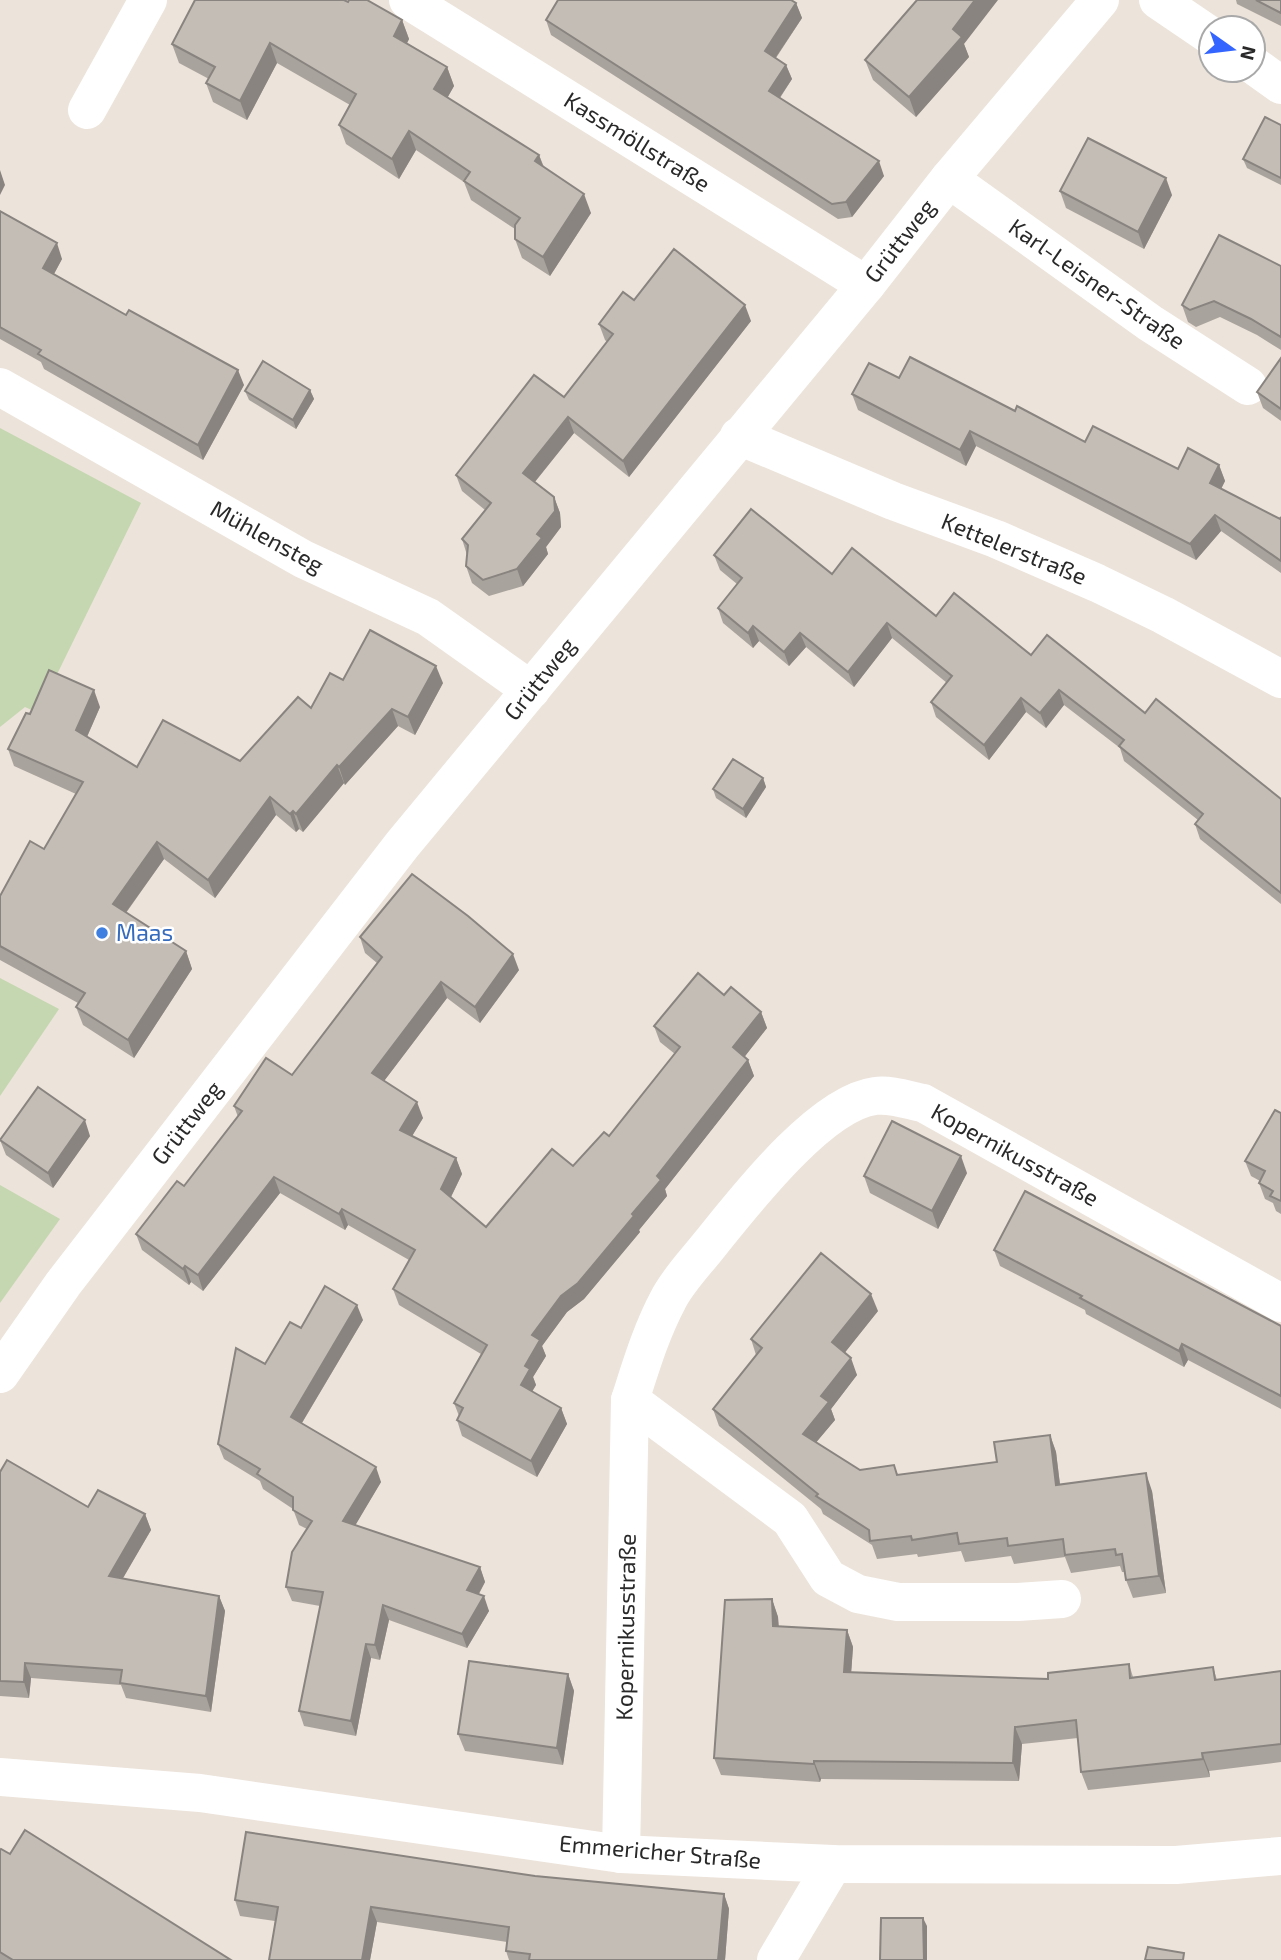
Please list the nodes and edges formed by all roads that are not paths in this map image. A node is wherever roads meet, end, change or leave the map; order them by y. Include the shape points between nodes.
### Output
1 (148, 0) edge
2 (408, 0) edge
3 (1100, 0) edge
4 (1158, 0) edge
5 (1197, 26) edge
6 (87, 110) dead end
7 (949, 179) junction
8 (866, 285) junction
9 (1248, 386) dead end
10 (0, 387) edge
11 (740, 436) junction
12 (1281, 678) edge
13 (531, 690) junction
14 (1281, 1303) edge
15 (0, 1374) edge
16 (630, 1400) junction
17 (1062, 1599) dead end
18 (0, 1777) edge
19 (621, 1854) junction
20 (1281, 1856) edge
21 (834, 1864) junction
22 (776, 1960) edge

1 - 6 street
2 - 8 street, Kassmöllstraße
3 - 7 street, Grüttweg
4 - 5 street
7 - 8 street, Grüttweg
7 - 9 street, Karl-Leisner-Straße via 1150,323
8 - 11 street, Grüttweg
10 - 13 street, Mühlensteg via 303,559 428,617
11 - 12 street, Kettelerstraße via 1097,583
11 - 13 street, Grüttweg
13 - 15 street, Grüttweg via 402,845 63,1284
14 - 16 street, Kopernikusstraße via 923,1103 875,1096 852,1104 819,1126 744,1203 669,1297 652,1332
16 - 17 street via 790,1519 828,1578 858,1594 898,1602
16 - 19 street, Kopernikusstraße
18 - 19 street, Emmericher Straße via 200,1793
19 - 21 street, Emmericher Straße
20 - 21 street, Emmericher Straße via 1176,1865
21 - 22 street

